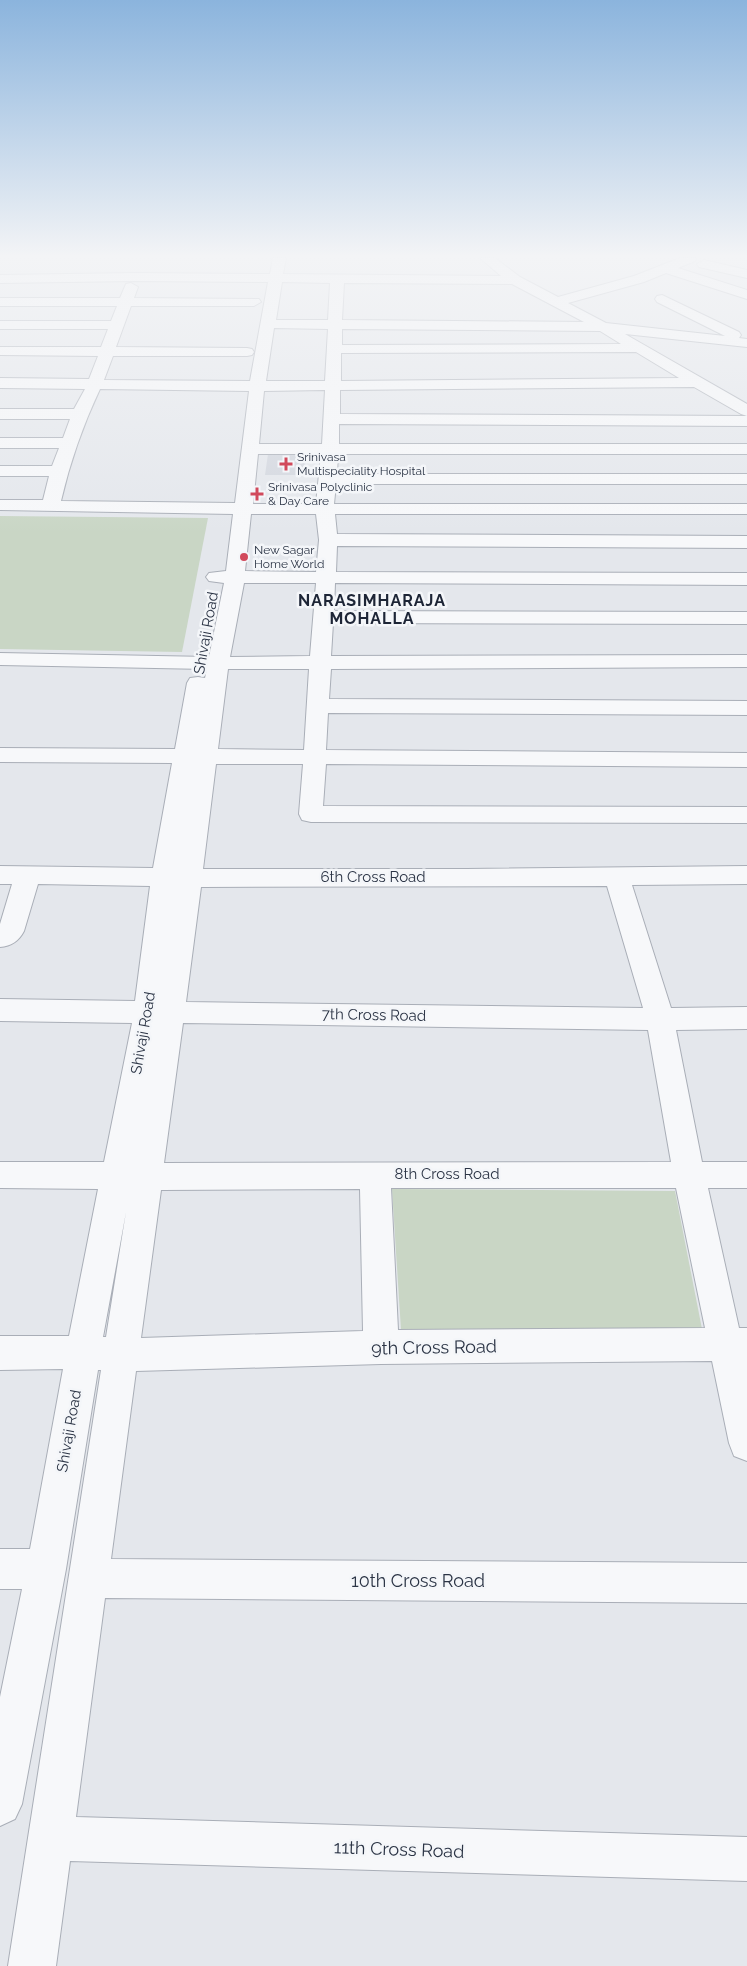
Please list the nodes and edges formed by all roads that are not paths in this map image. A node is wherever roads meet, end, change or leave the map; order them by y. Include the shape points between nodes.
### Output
1 (333, 349) edge
2 (255, 350) edge
3 (642, 350) edge
4 (656, 350) edge
5 (0, 351) edge
6 (108, 351) junction
7 (247, 352) joint
8 (661, 361) junction
9 (698, 382) junction
10 (0, 383) edge
11 (95, 384) junction
12 (249, 386) junction
13 (332, 386) junction
14 (747, 411) edge
15 (0, 414) edge
16 (80, 414) junction
17 (331, 419) junction
18 (747, 421) edge
19 (0, 443) edge
20 (69, 443) junction
21 (249, 449) junction
22 (330, 449) junction
23 (747, 450) edge
24 (0, 471) edge
25 (59, 471) junction
26 (328, 479) junction
27 (747, 479) edge
28 (0, 505) edge
29 (50, 506) junction
30 (232, 509) junction
31 (325, 509) junction
32 (747, 509) edge
33 (328, 540) junction
34 (747, 542) edge
35 (225, 578) junction
36 (326, 578) junction
37 (747, 579) edge
38 (323, 617) junction
39 (747, 618) edge
40 (0, 659) edge
41 (747, 661) edge
42 (319, 662) junction
43 (210, 663) junction
44 (318, 706) junction
45 (747, 708) edge
46 (0, 755) edge
47 (195, 757) junction
48 (315, 758) junction
49 (747, 760) edge
50 (747, 815) edge
51 (747, 874) edge
52 (0, 875) edge
53 (28, 875) junction
54 (618, 877) junction
55 (177, 878) junction
56 (0, 937) edge
57 (0, 1010) edge
58 (159, 1011) junction
59 (747, 1018) edge
60 (660, 1019) junction
61 (375, 1174) junction
62 (689, 1174) junction
63 (0, 1175) edge
64 (747, 1175) edge
65 (132, 1177) junction
66 (736, 1344) edge
67 (381, 1347) junction
68 (83, 1352) junction
69 (0, 1353) edge
70 (121, 1355) junction
71 (747, 1443) edge
72 (0, 1569) edge
73 (46, 1569) junction
74 (88, 1578) junction
75 (747, 1583) edge
76 (0, 1804) edge
77 (50, 1838) junction
78 (747, 1859) edge
79 (32, 1966) edge

1 - 13 street
2 - 12 street
3 - 8 street
4 - 8 street
5 - 6 street
6 - 7 street
6 - 11 street
7 - 12 street
8 - 9 street
9 - 13 street
9 - 14 street
10 - 11 street
11 - 12 street
11 - 16 street
12 - 13 street
12 - 21 street
12 - 30 street
13 - 17 street
15 - 16 street
16 - 20 street
17 - 18 street
17 - 22 street
19 - 20 street
20 - 25 street
21 - 22 street
21 - 30 street
22 - 23 street
22 - 26 street
24 - 25 street
25 - 29 street
26 - 27 street
26 - 31 street
28 - 29 street
29 - 30 street
30 - 31 street
30 - 35 street
31 - 32 street
31 - 33 street
33 - 34 street
33 - 36 street
35 - 36 street
35 - 43 street
36 - 37 street
36 - 38 street
38 - 39 street
38 - 42 street
40 - 43 street
41 - 42 street
42 - 43 street
42 - 44 street
43 - 47 street
44 - 45 street
44 - 48 street
46 - 47 street
47 - 48 street
47 - 55 street
48 - 49 street
48 - 50 street via 311,814
51 - 54 street, 6th Cross Road
52 - 53 street, 6th Cross Road
53 - 55 street, 6th Cross Road
53 - 56 street via 11,931
54 - 55 street, 6th Cross Road
54 - 60 street
55 - 58 street
57 - 58 street, 7th Cross Road
58 - 60 street, 7th Cross Road
58 - 65 street
59 - 60 street, 7th Cross Road
60 - 62 street
61 - 62 street, 8th Cross Road
61 - 65 street, 8th Cross Road
61 - 67 street
62 - 64 street, 8th Cross Road
62 - 66 street
63 - 65 street, 8th Cross Road
65 - 68 street, Shivaji Road
65 - 70 street
66 - 67 street, 9th Cross Road
66 - 71 street
67 - 70 street, 9th Cross Road
68 - 69 street
68 - 70 street, 9th Cross Road
68 - 73 street, Shivaji Road
70 - 74 street
72 - 73 street
73 - 76 street, Shivaji Road
74 - 75 street, 10th Cross Road
74 - 77 street
77 - 78 street, 11th Cross Road
77 - 79 street

